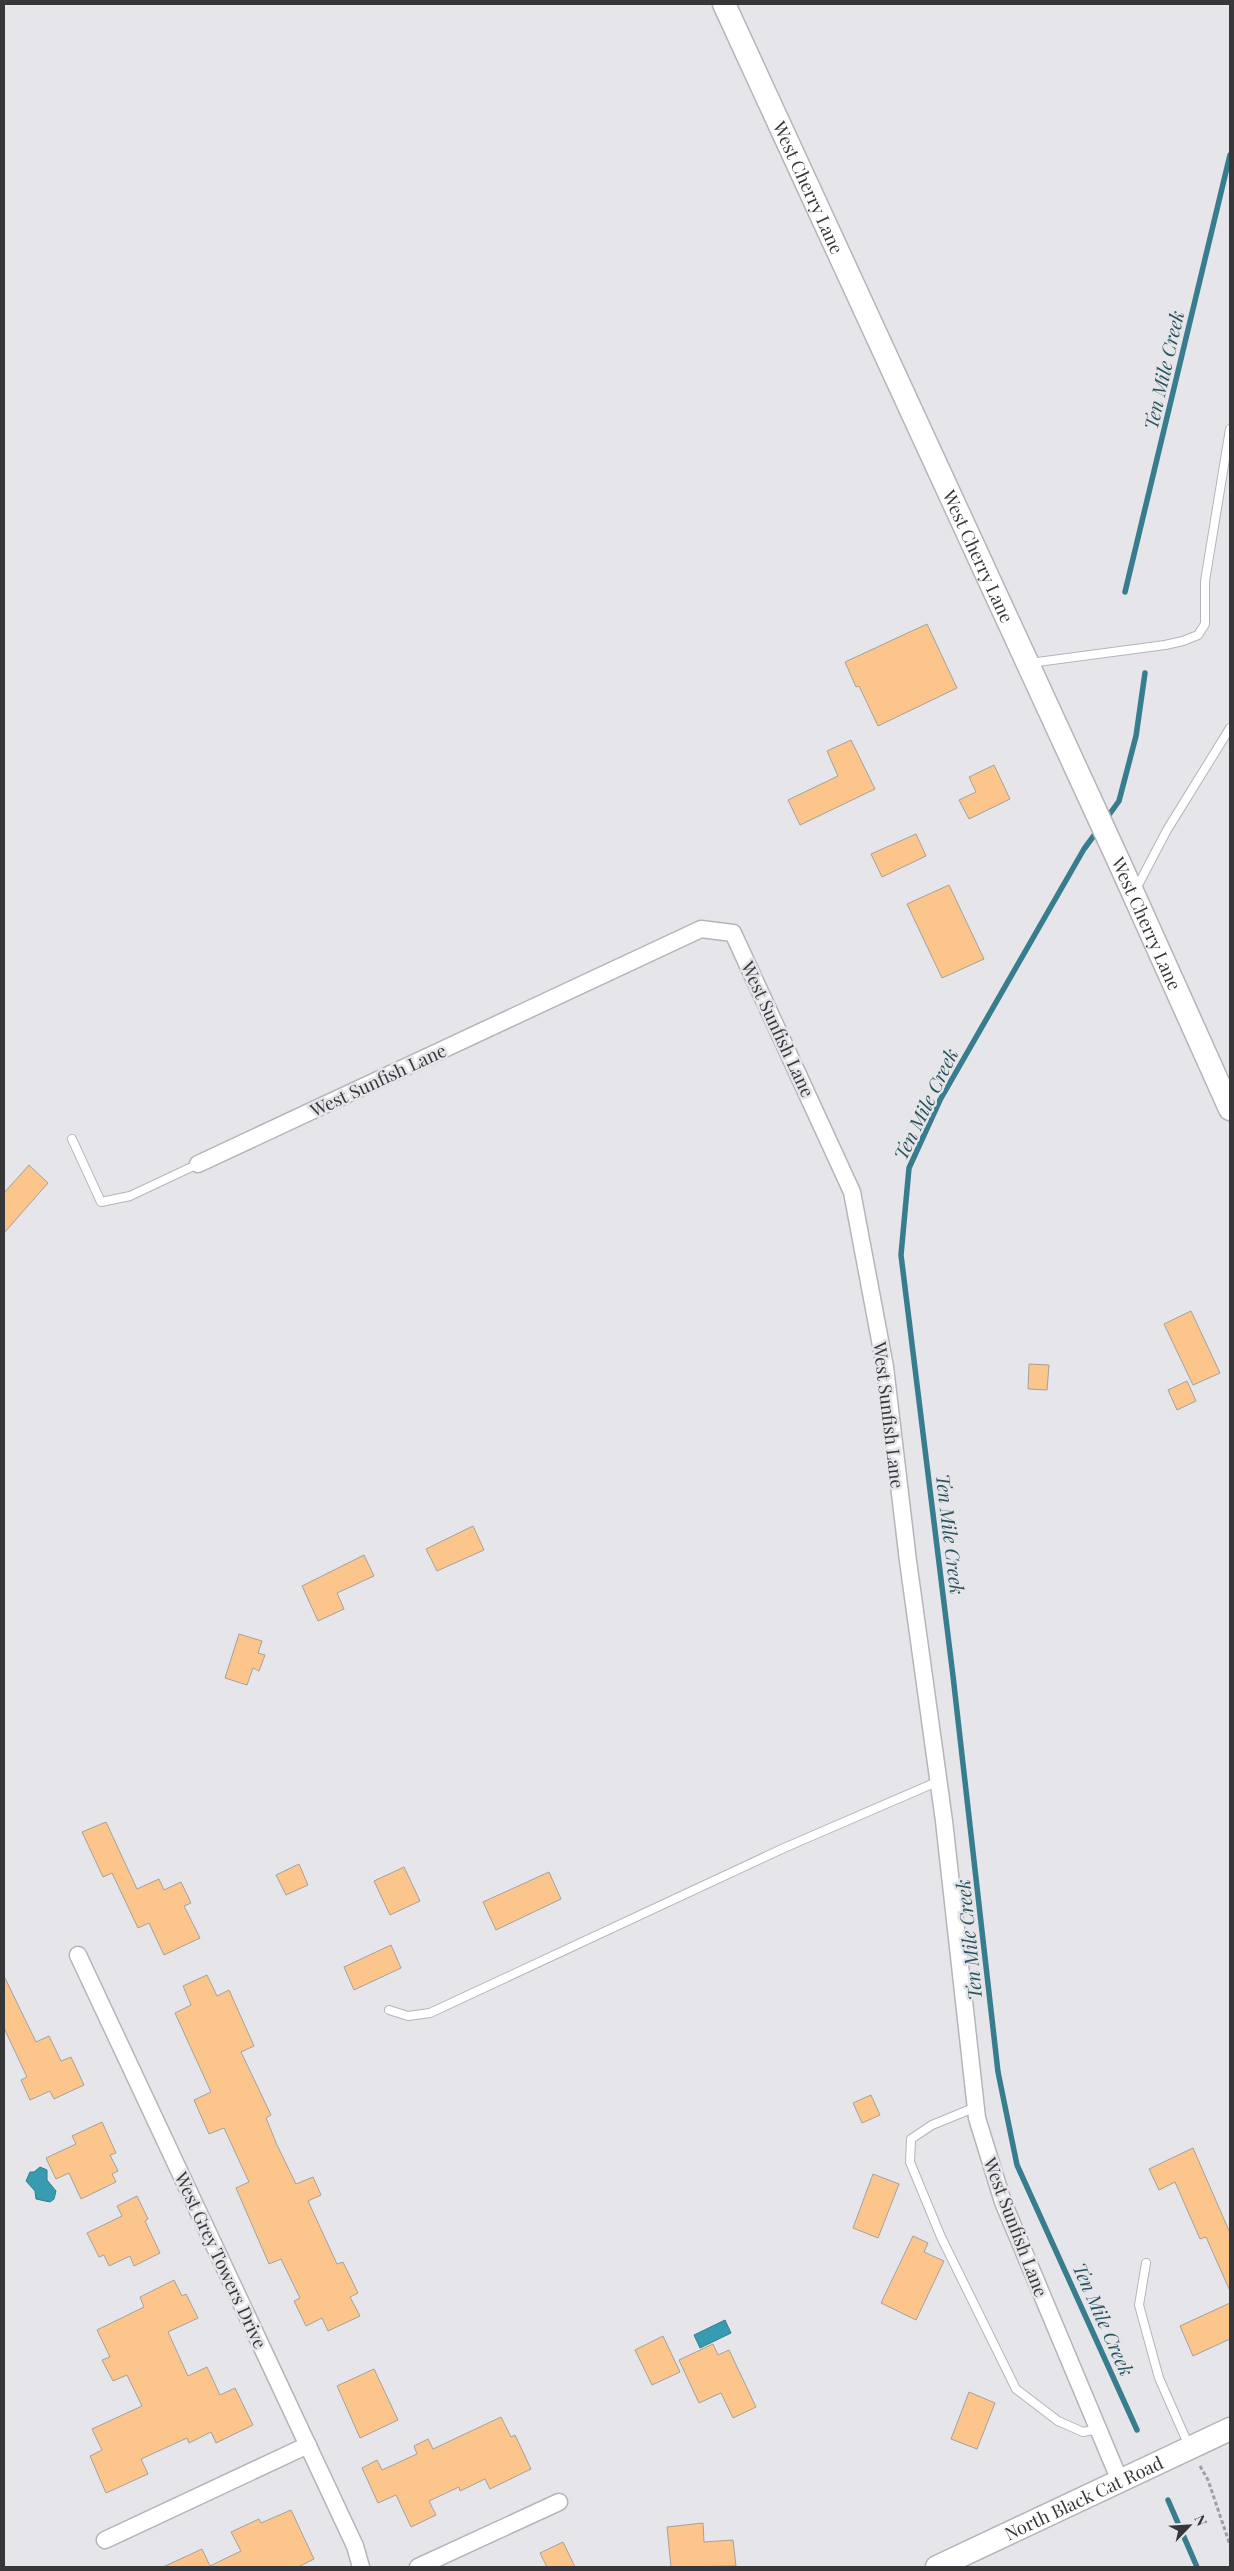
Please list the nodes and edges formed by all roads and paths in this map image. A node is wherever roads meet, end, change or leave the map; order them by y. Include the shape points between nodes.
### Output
1 (724, 4) edge
2 (1230, 429) edge
3 (1028, 664) junction
4 (1230, 728) edge
5 (1134, 894) junction
6 (1230, 1109) edge
7 (72, 1139) dead end
8 (198, 1164) joint
9 (939, 1782) junction
10 (78, 1955) dead end
11 (389, 2010) dead end
12 (976, 2107) junction
13 (1146, 2263) dead end
14 (1098, 2429) junction
15 (1230, 2429) edge
16 (308, 2444) junction
17 (1190, 2448) junction
18 (1120, 2481) junction
19 (559, 2502) dead end
20 (105, 2540) dead end
21 (1230, 2545) edge
22 (361, 2567) edge
23 (418, 2567) edge
24 (937, 2567) edge

1 - 3 main road, West Cherry Lane
2 - 3 lane via 1205,581 1205,624 1198,635 1166,645
3 - 5 main road, West Cherry Lane
4 - 5 lane via 1167,830
5 - 6 main road, West Cherry Lane
7 - 8 lane via 101,1202 130,1196
8 - 9 street, West Sunfish Lane via 701,929 733,933 852,1192 885,1367
9 - 11 lane via 784,1848 430,2013 408,2016
9 - 12 street, West Sunfish Lane
10 - 16 street, West Grey Towers Drive
12 - 14 street, West Sunfish Lane via 1003,2202
12 - 14 lane via 932,2125 911,2139 910,2162 941,2237 1016,2389 1058,2422 1083,2432
13 - 17 lane via 1139,2305 1159,2378
14 - 18 street, West Sunfish Lane
15 - 17 main road, North Black Cat Road
16 - 20 street
16 - 22 street, West Grey Towers Drive via 355,2546
17 - 18 main road, North Black Cat Road
17 - 21 path via 1208,2480
18 - 24 main road, North Black Cat Road
19 - 23 street

